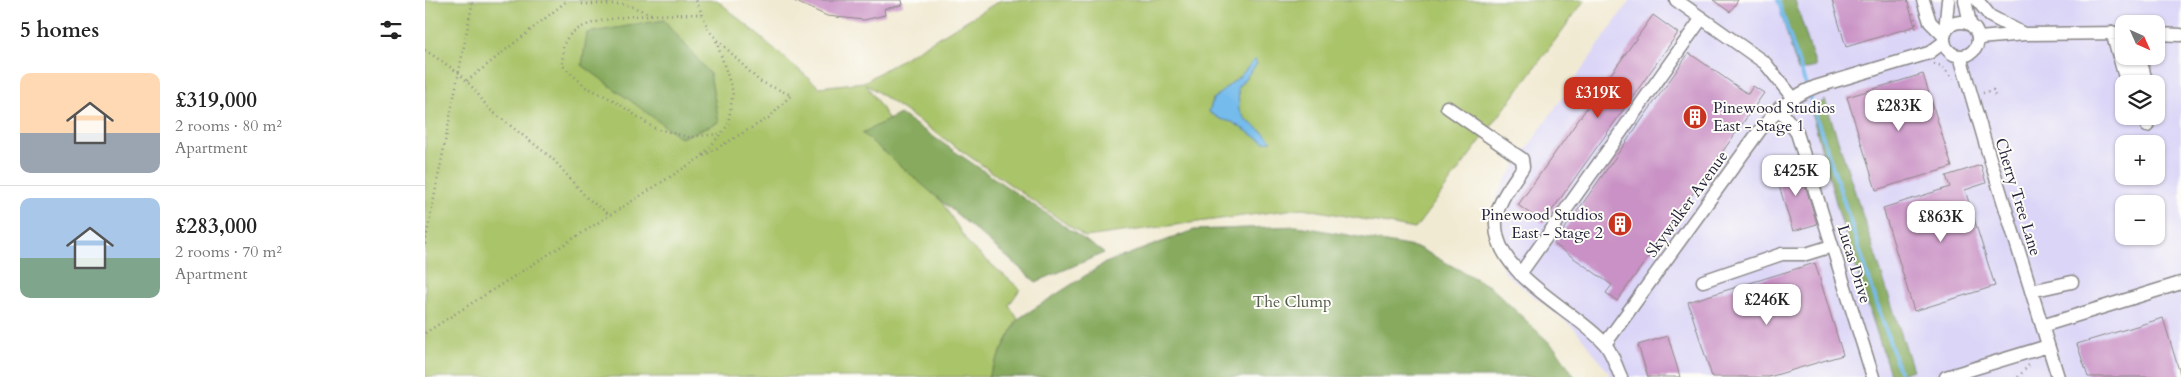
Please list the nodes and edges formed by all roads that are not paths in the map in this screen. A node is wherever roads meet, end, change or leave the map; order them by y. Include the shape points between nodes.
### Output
1 (1676, 0) edge
2 (1923, 0) edge
3 (1948, 0) edge
4 (1965, 0) edge
5 (1977, 0) edge
6 (1702, 18) junction
7 (1970, 24) junction
8 (2115, 33) edge
9 (2025, 34) junction
10 (2165, 34) edge
11 (2181, 35) edge
12 (1944, 36) junction
13 (1979, 38) junction
14 (1960, 56) junction
15 (1797, 95) junction
16 (1447, 107) dead end
17 (1779, 108) junction
18 (1832, 246) junction
19 (1520, 274) junction
20 (1703, 281) dead end
21 (2072, 282) dead end
22 (2181, 283) edge
23 (2031, 291) junction
24 (2042, 326) junction
25 (1605, 344) junction
26 (2048, 346) junction
27 (1621, 377) edge
28 (1873, 377) edge
29 (1946, 377) edge
30 (2058, 377) edge

1 - 6 street
2 - 12 street via 1930,22
3 - 12 street
4 - 7 street
5 - 9 street via 1990,16
6 - 15 street via 1765,63
6 - 19 street
7 - 12 street via 1954,23
7 - 13 street
8 - 9 street
9 - 13 street
10 - 11 street
12 - 14 street via 1949,52
12 - 15 street, Skywalker Avenue via 1929,53 1815,86
13 - 14 street via 1971,53
14 - 23 street, Cherry Tree Lane
15 - 17 street, Skywalker Avenue
16 - 19 street via 1522,159 1523,167 1506,193 1495,222 1503,251
17 - 18 street, Lucas Drive via 1797,133
17 - 25 street, Skywalker Avenue
18 - 20 street via 1806,254 1782,254
18 - 28 street, Lucas Drive
19 - 25 street
21 - 23 street
22 - 24 street
23 - 24 street, Cherry Tree Lane
24 - 26 street, Cherry Tree Lane
25 - 27 street
26 - 29 street
26 - 30 street, Cherry Tree Lane

